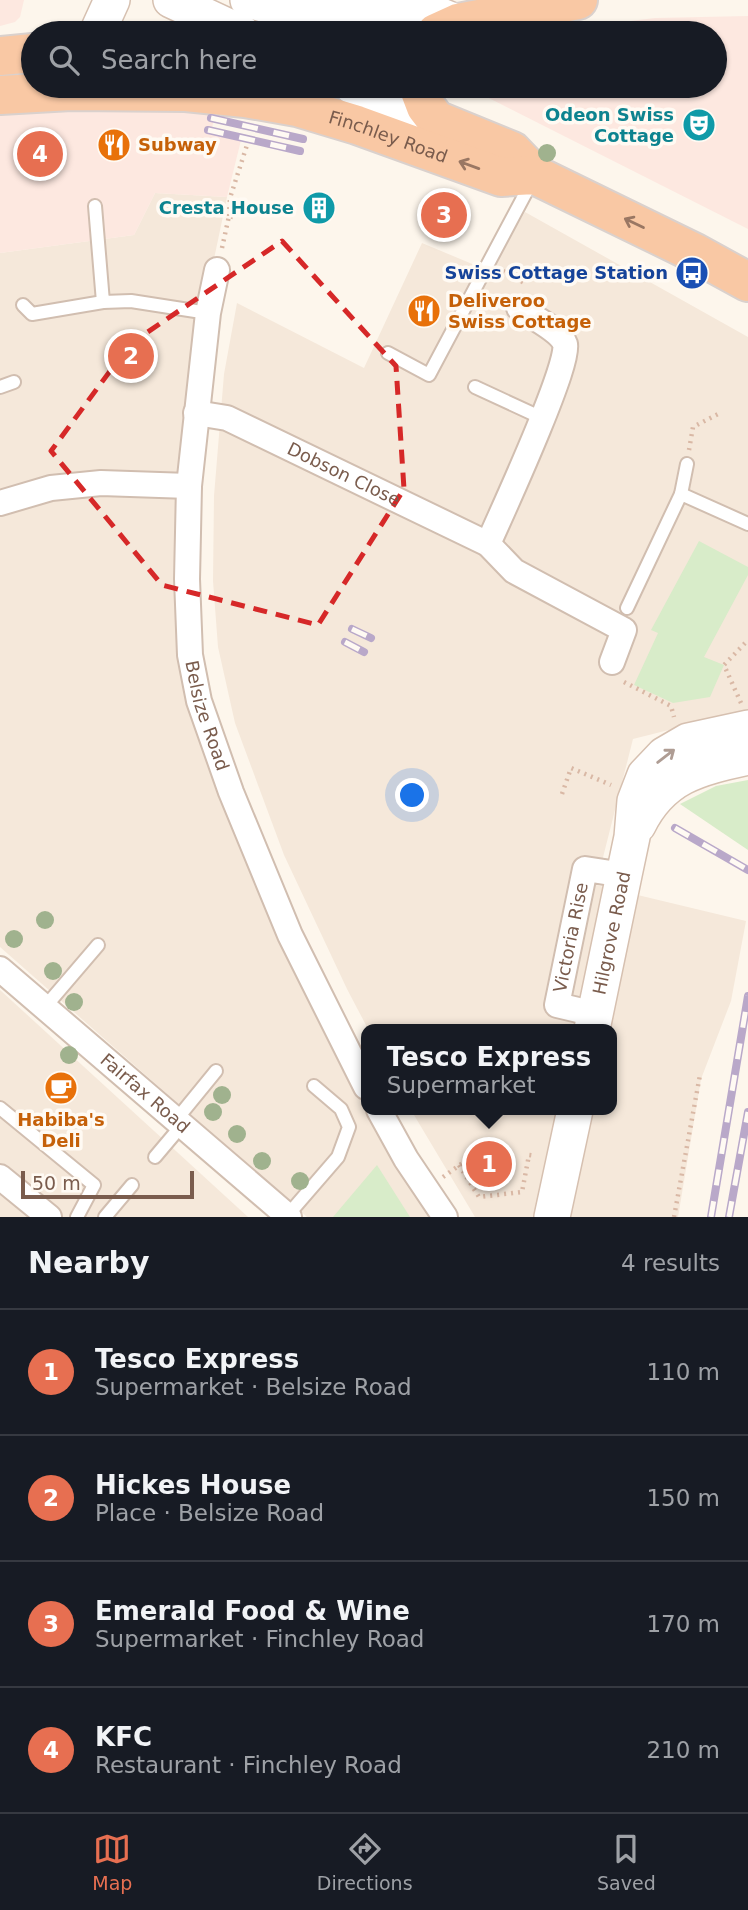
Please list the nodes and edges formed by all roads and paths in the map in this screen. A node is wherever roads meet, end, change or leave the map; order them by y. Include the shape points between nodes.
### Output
1 (112, 0) edge
2 (171, 0) edge
3 (248, 0) edge
4 (578, 0) edge
5 (102, 21) edge
6 (216, 21) edge
7 (437, 21) edge
8 (480, 21) edge
9 (21, 54) edge
10 (0, 56) edge
11 (21, 94) edge
12 (0, 95) edge
13 (246, 98) edge
14 (375, 98) edge
15 (423, 98) edge
16 (436, 120) junction
17 (247, 145) dead end
18 (535, 175) junction
19 (95, 206) dead end
20 (217, 270) joint
21 (748, 282) edge
22 (103, 302) junction
23 (23, 305) dead end
24 (519, 308) dead end
25 (208, 313) junction
26 (388, 353) dead end
27 (14, 382) dead end
28 (0, 387) edge
29 (475, 387) dead end
30 (196, 413) junction
31 (718, 414) dead end
32 (542, 418) junction
33 (687, 464) joint
34 (189, 486) junction
35 (681, 494) junction
36 (0, 503) edge
37 (748, 524) edge
38 (488, 544) junction
39 (627, 607) dead end
40 (748, 639) edge
41 (612, 662) joint
42 (746, 720) edge
43 (678, 728) dead end
44 (748, 757) edge
45 (618, 788) dead end
46 (562, 794) dead end
47 (632, 837) junction
48 (98, 945) dead end
49 (0, 969) edge
50 (45, 1007) junction
51 (593, 1022) edge
52 (216, 1071) dead end
53 (700, 1076) dead end
54 (361, 1077) edge
55 (314, 1086) dead end
56 (0, 1108) edge
57 (382, 1115) edge
58 (574, 1115) edge
59 (179, 1122) junction
60 (155, 1157) dead end
61 (543, 1158) dead end
62 (459, 1165) dead end
63 (0, 1177) edge
64 (132, 1185) dead end
65 (288, 1216) edge
66 (49, 1217) edge
67 (77, 1217) edge
68 (105, 1217) edge
69 (445, 1217) edge
70 (552, 1217) edge
71 (674, 1217) edge

1 - 5 main road
2 - 6 main road
3 - 7 main road via 281,9 337,14 415,5
4 - 8 highway
9 - 10 highway
11 -> 12 highway, Finchley Road
18 -> 13 highway, Finchley Road via 501,177 316,112
14 - 16 main road
15 - 16 highway
16 - 18 highway via 512,151
17 - 20 path via 230,198 231,216
21 -> 18 highway, Finchley Road
18 - 26 lane via 429,375
19 - 22 lane
20 - 25 street, Belsize Road
22 - 23 lane via 32,314
22 - 25 lane via 131,301
24 - 32 street via 555,332 565,345 564,362
25 - 30 street, Belsize Road
27 - 28 lane
29 - 32 lane
30 - 34 street, Belsize Road
30 - 38 street, Dobson Close via 227,418
31 - 33 path via 693,427
32 - 38 street
33 - 35 lane
34 - 36 street via 101,483 51,488
34 - 54 street, Belsize Road via 190,654 199,701 230,792 290,935
35 - 37 lane
35 - 39 lane
38 - 41 street, Dobson Close via 514,571 624,630
40 - 42 path via 724,665
41 - 43 path via 609,674 672,705
47 -> 42 main road, Hilgrove Road via 635,801 645,775 664,755
44 - 47 main road, Hilgrove Road via 673,781 646,808
45 - 46 path via 570,768
47 - 51 main road, Hilgrove Road
48 - 50 lane
49 - 50 street, Fairfax Road
50 - 59 street, Fairfax Road
52 - 59 lane
53 - 71 path
55 - 65 lane via 341,1109 349,1127 338,1157
56 - 67 lane via 94,1185
57 - 69 street
58 - 70 main road
59 - 60 lane
59 - 65 street, Fairfax Road
61 - 62 path via 529,1155 522,1192 479,1197
63 - 66 street
64 - 68 lane

